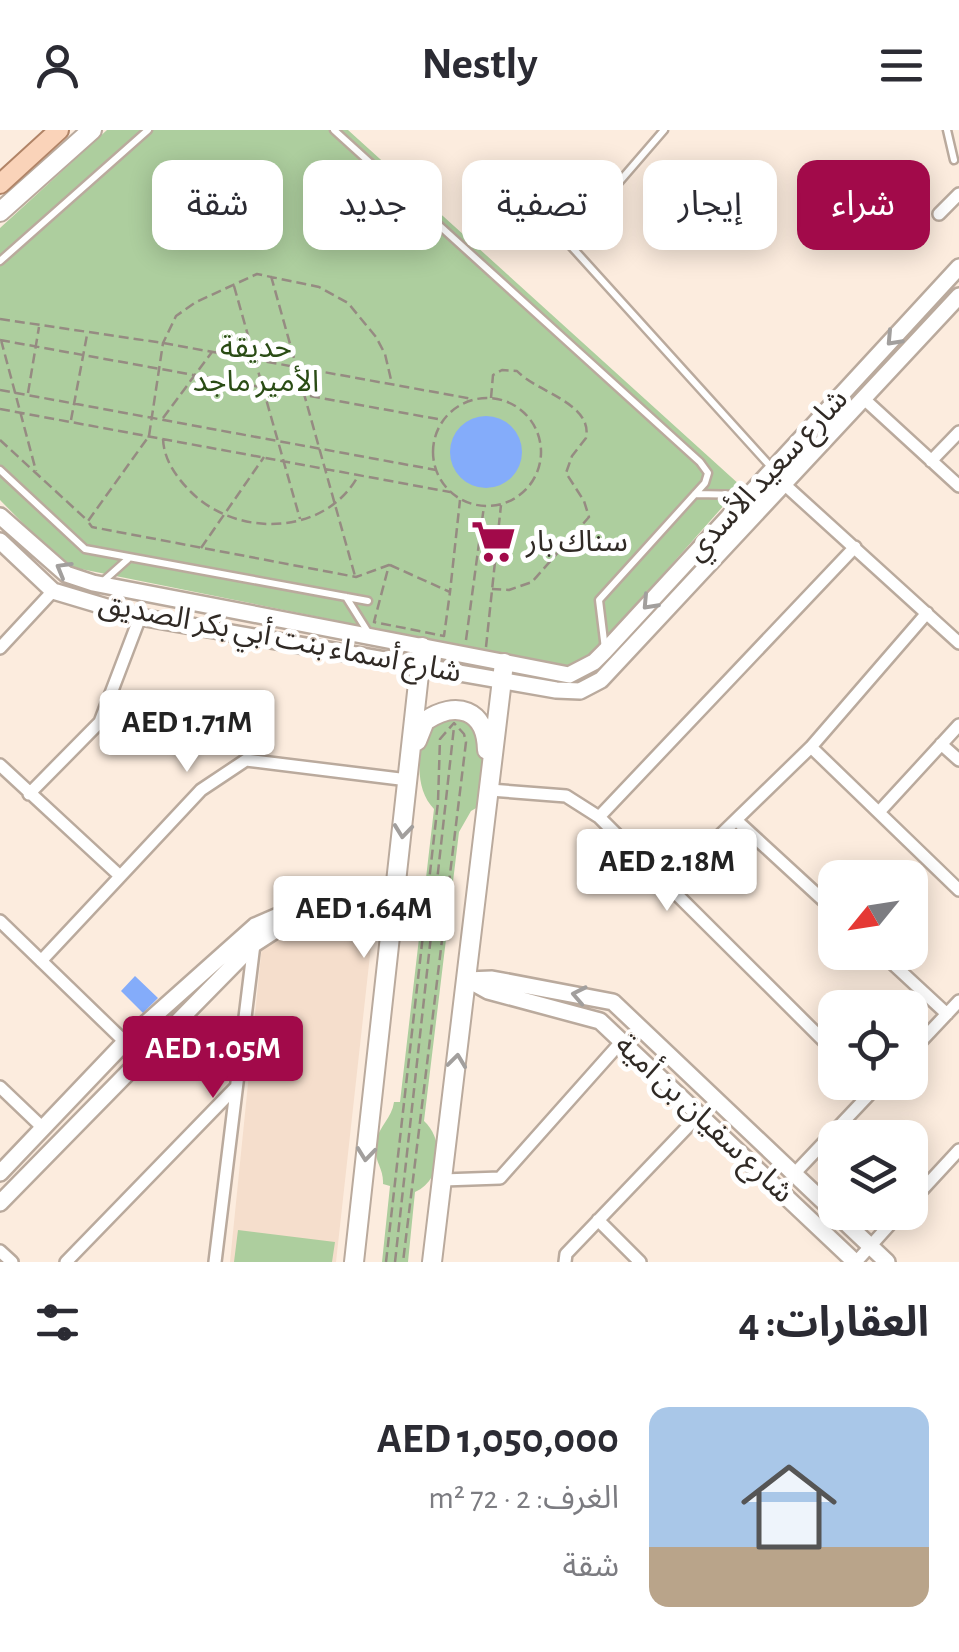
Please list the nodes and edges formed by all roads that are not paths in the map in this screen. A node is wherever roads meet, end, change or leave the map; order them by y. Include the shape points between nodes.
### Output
1 (59, 130) edge
2 (92, 130) edge
3 (147, 130) edge
4 (334, 130) edge
5 (664, 130) edge
6 (948, 130) edge
7 (954, 160) dead end
8 (3, 182) edge
9 (20, 194) junction
10 (959, 194) edge
11 (0, 212) edge
12 (938, 214) dead end
13 (0, 246) edge
14 (16, 248) junction
15 (0, 261) edge
16 (959, 267) edge
17 (959, 296) edge
18 (863, 398) junction
19 (959, 432) edge
20 (932, 461) junction
21 (773, 469) junction
22 (0, 470) edge
23 (784, 484) junction
24 (959, 486) edge
25 (696, 494) junction
26 (749, 494) junction
27 (0, 516) edge
28 (0, 541) edge
29 (855, 546) junction
30 (128, 558) junction
31 (99, 584) junction
32 (53, 591) junction
33 (346, 597) junction
34 (368, 601) dead end
35 (927, 613) junction
36 (140, 617) junction
37 (371, 637) junction
38 (959, 643) edge
39 (0, 648) edge
40 (605, 650) junction
41 (420, 656) junction
42 (503, 672) junction
43 (569, 675) joint
44 (580, 691) joint
45 (959, 725) edge
46 (941, 744) junction
47 (811, 747) junction
48 (959, 760) edge
49 (0, 765) edge
50 (408, 780) junction
51 (490, 790) junction
52 (29, 794) junction
53 (879, 812) junction
54 (599, 817) junction
55 (736, 820) junction
56 (120, 876) junction
57 (668, 886) junction
58 (959, 890) edge
59 (818, 896) edge
60 (0, 922) edge
61 (392, 923) junction
62 (254, 944) junction
63 (41, 961) junction
64 (899, 970) edge
65 (467, 980) junction
66 (959, 1001) edge
67 (947, 1014) junction
68 (928, 1034) edge
69 (818, 1035) edge
70 (125, 1042) junction
71 (621, 1042) junction
72 (0, 1087) edge
73 (80, 1088) junction
74 (235, 1088) junction
75 (860, 1100) edge
76 (97, 1101) junction
77 (699, 1115) junction
78 (43, 1128) junction
79 (959, 1150) edge
80 (954, 1166) edge
81 (0, 1173) edge
82 (794, 1174) junction
83 (443, 1180) junction
84 (928, 1188) edge
85 (0, 1203) edge
86 (598, 1220) junction
87 (885, 1230) edge
88 (870, 1246) junction
89 (0, 1251) edge
90 (12, 1262) edge
91 (66, 1262) edge
92 (215, 1262) edge
93 (354, 1262) edge
94 (432, 1262) edge
95 (565, 1262) edge
96 (640, 1262) edge
97 (856, 1262) edge
98 (887, 1262) edge

1 - 8 main road
2 - 9 main road
3 - 14 lane
4 - 25 lane via 700,462 708,473
5 - 21 lane via 597,204 570,245
6 - 7 lane
8 - 9 main road
9 - 11 main road
10 - 12 street
13 - 14 lane
14 - 15 lane
16 -> 21 street, شارع سعيد الأسدي
17 - 18 street, شارع سعيد الأسدي
18 - 20 street
18 - 23 street, شارع سعيد الأسدي
19 - 20 street
20 - 24 street
21 - 26 street, شارع سعيد الأسدي
22 - 30 lane via 85,550
23 - 29 street
23 - 44 street, شارع سعيد الأسدي via 601,680
25 - 26 lane
25 - 40 lane via 599,600
26 -> 40 street, شارع سعيد الأسدي
31 -> 27 street, شارع أسماء بنت أبي بكر الصديق via 66,574
28 - 32 street, شارع أسماء بنت أبي بكر الصديق
29 - 35 street
29 - 54 street
30 - 31 lane
30 - 33 lane
31 - 37 street, شارع أسماء بنت أبي بكر الصديق
32 - 36 street, شارع أسماء بنت أبي بكر الصديق
32 - 39 street
33 - 34 lane
33 - 37 lane
35 - 38 street
35 - 47 street
36 - 41 street, شارع أسماء بنت أبي بكر الصديق
36 - 52 street via 100,722
37 - 41 street, شارع أسماء بنت أبي بكر الصديق
40 - 43 street, شارع سعيد الأسدي
41 - 42 street, شارع أسماء بنت أبي بكر الصديق
41 - 42 street, شارع أسماء بنت أبي بكر الصديق via 484,658
41 - 50 main road
42 - 43 street, شارع أسماء بنت أبي بكر الصديق
42 - 44 street, شارع أسماء بنت أبي بكر الصديق
42 - 51 main road
45 - 46 street
46 - 48 street
46 - 53 street
47 - 53 street
47 - 55 street
49 - 52 street
50 - 51 main road via 425,722 439,712 479,721 487,734
50 - 56 street via 246,760 201,790
50 -> 61 main road
51 - 54 street via 566,796
51 - 65 main road
52 - 56 street
53 - 58 street
54 - 57 street
55 - 57 street
55 - 59 street
56 - 63 street
57 - 69 street
60 - 63 street
61 - 62 street via 285,924
61 - 70 street via 334,908 299,907 278,915 254,926
61 -> 93 main road
62 - 74 street
62 - 76 street
63 - 70 street
64 - 67 street
65 - 71 street, شارع سفيان بن أمية via 600,1021
82 -> 65 street, شارع سفيان بن أمية via 613,1002
83 -> 65 main road
66 - 67 street
67 - 68 street
70 - 73 street
71 - 77 street, شارع سفيان بن أمية
71 - 83 street via 500,1178
72 - 78 street
73 - 76 street
73 - 78 street
74 - 91 street
74 - 92 street
75 - 82 street
76 - 85 street
77 - 86 street
77 - 97 street, شارع سفيان بن أمية
78 - 81 street
79 - 80 street
80 - 84 street
82 - 88 street, شارع سفيان بن أمية
83 - 94 main road
86 - 95 street
86 - 96 street
87 - 88 street
88 - 97 street
88 - 98 street, شارع سفيان بن أمية
89 - 90 street

